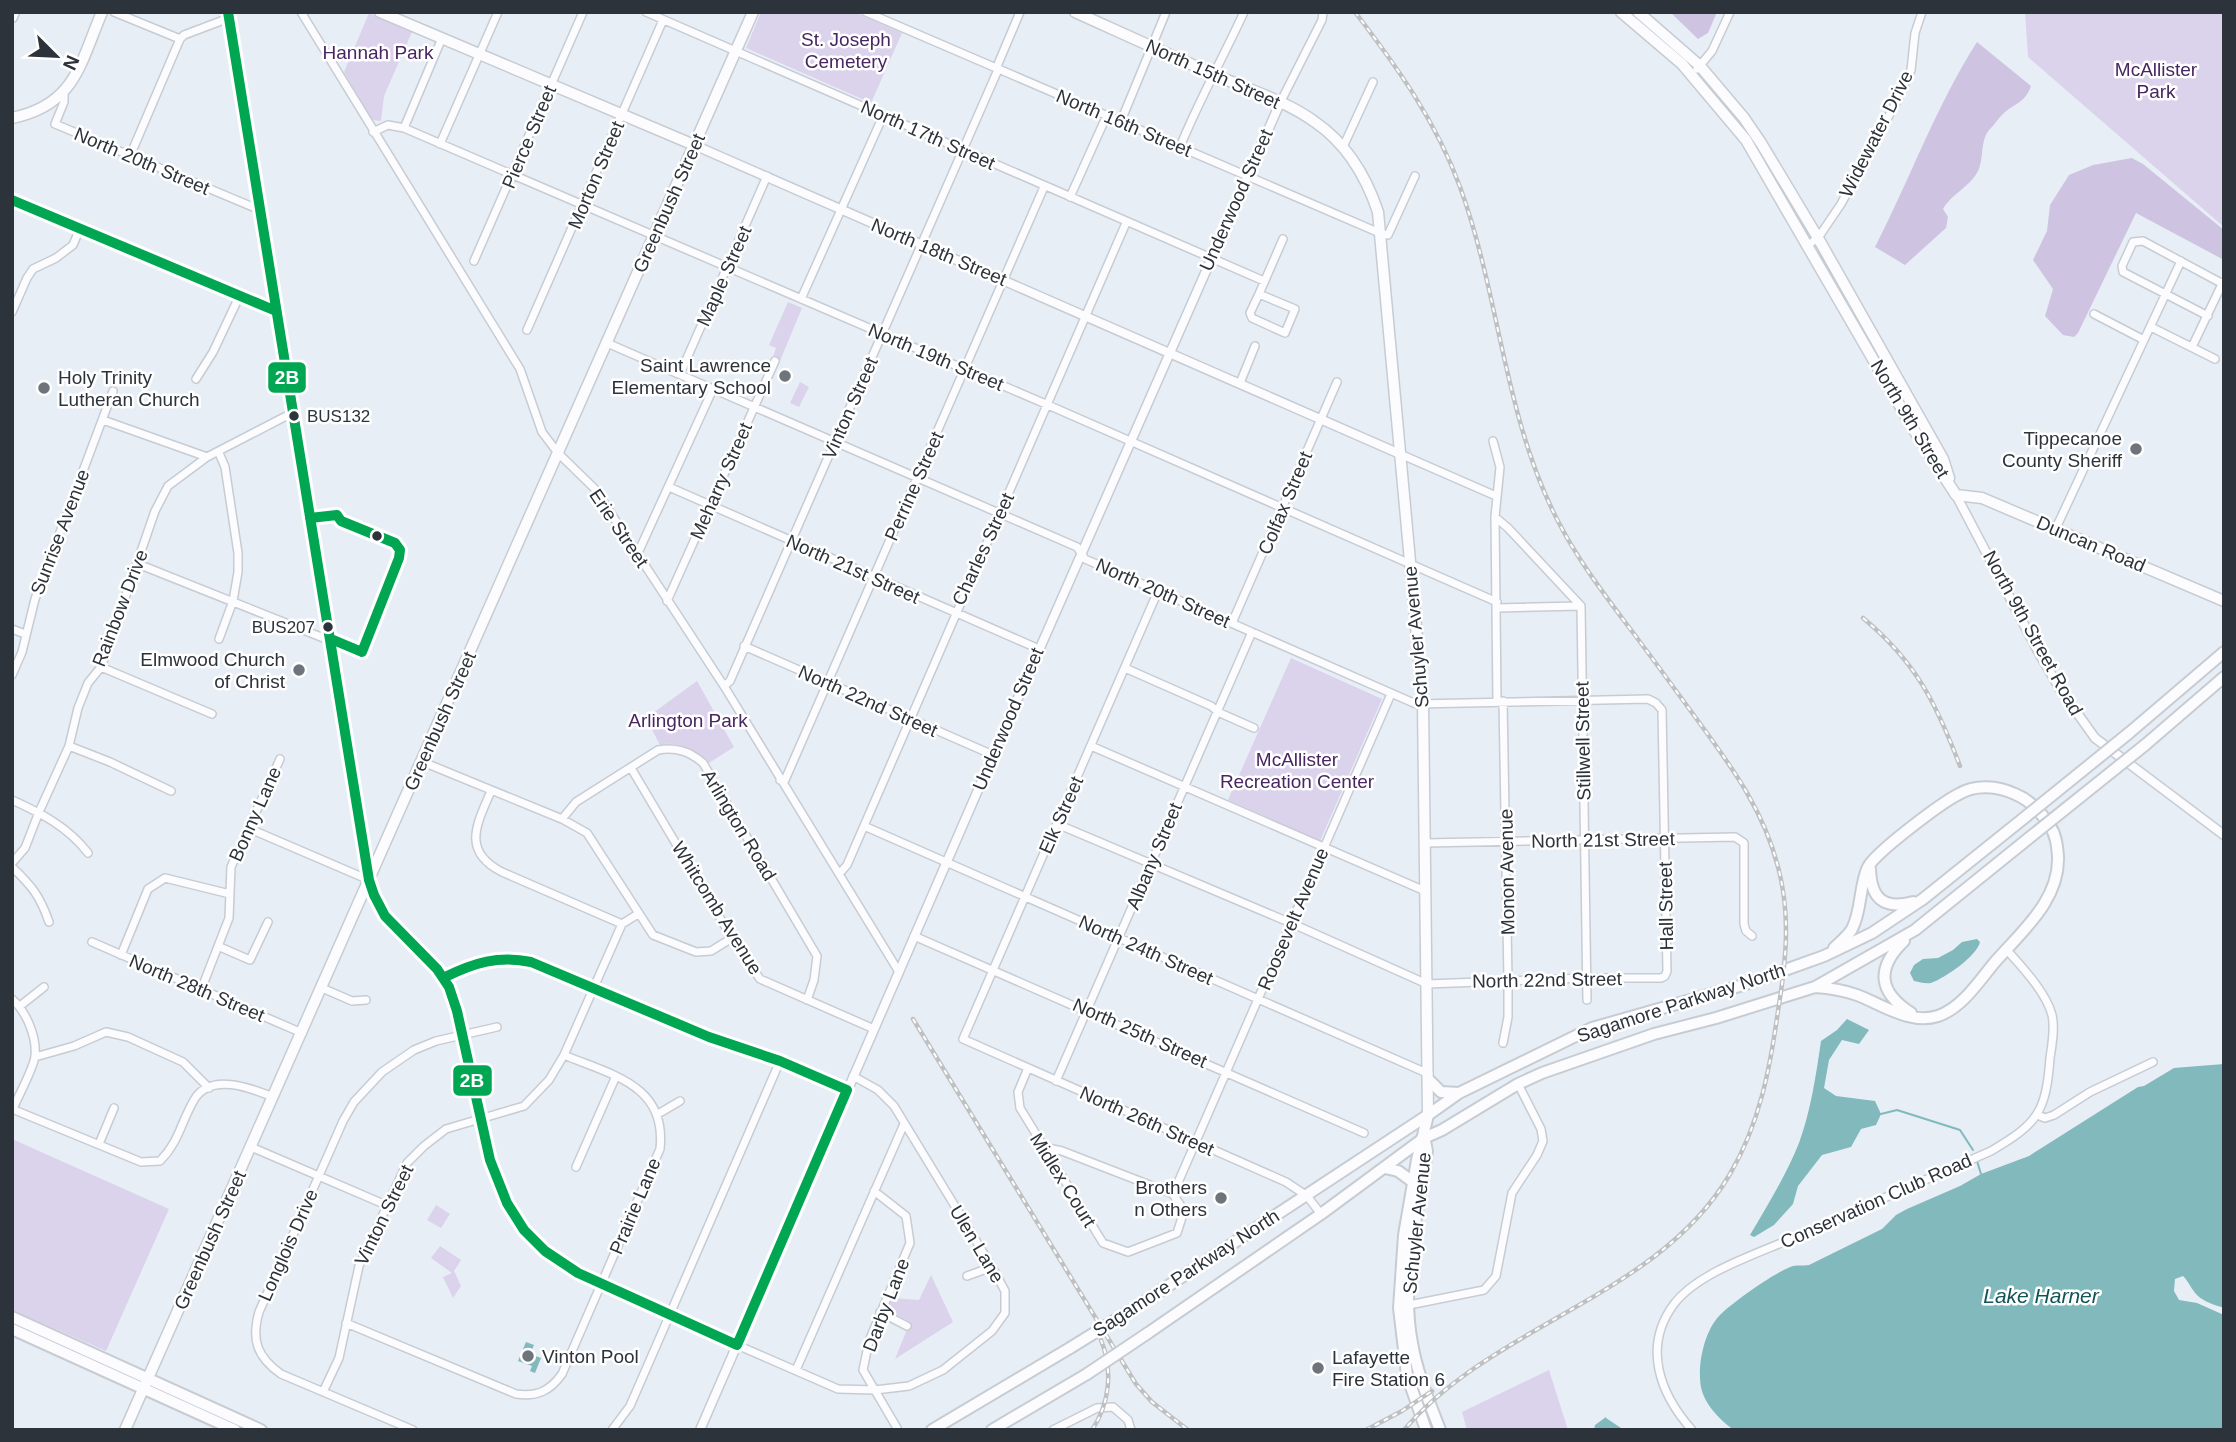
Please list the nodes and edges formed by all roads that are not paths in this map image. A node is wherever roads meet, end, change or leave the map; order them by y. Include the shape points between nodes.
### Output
1 (14, 12) edge
2 (102, 12) edge
3 (114, 12) edge
4 (301, 12) edge
5 (380, 12) edge
6 (498, 12) edge
7 (583, 12) edge
8 (753, 12) edge
9 (866, 12) edge
10 (1020, 12) edge
11 (1075, 12) edge
12 (1166, 12) edge
13 (1244, 12) edge
14 (1323, 12) edge
15 (1620, 12) edge
16 (1638, 12) edge
17 (1730, 12) edge
18 (1922, 12) edge
19 (650, 13) edge
20 (228, 15) edge
21 (12, 17) edge
22 (663, 20) junction
23 (442, 38) junction
24 (180, 39) junction
25 (1152, 47) junction
26 (736, 51) junction
27 (480, 55) junction
28 (1700, 66) junction
29 (997, 68) junction
30 (1215, 74) junction
31 (1691, 74) junction
32 (1373, 82) dead end
33 (551, 84) junction
34 (64, 93) junction
35 (1280, 103) junction
36 (622, 114) junction
37 (883, 116) junction
38 (1107, 116) junction
39 (12, 118) edge
40 (1121, 121) junction
41 (404, 128) junction
42 (373, 132) junction
43 (440, 144) junction
44 (694, 145) junction
45 (1180, 147) junction
46 (1343, 147) junction
47 (962, 151) junction
48 (130, 156) junction
49 (513, 174) junction
50 (767, 176) junction
51 (1247, 176) junction
52 (1415, 176) dead end
53 (1044, 187) junction
54 (1070, 197) junction
55 (12, 200) edge
56 (584, 204) junction
57 (841, 209) junction
58 (260, 210) junction
59 (1126, 223) junction
60 (79, 228) junction
61 (655, 234) junction
62 (1382, 234) junction
63 (1818, 238) junction
64 (1283, 239) dead end
65 (920, 245) junction
66 (1808, 245) junction
67 (1211, 259) junction
68 (474, 261) dead end
69 (2181, 261) junction
70 (728, 268) junction
71 (1004, 280) junction
72 (1264, 282) junction
73 (2223, 283) edge
74 (2165, 293) junction
75 (1259, 294) junction
76 (239, 298) junction
77 (801, 299) junction
78 (276, 311) junction
79 (12, 312) edge
80 (2094, 314) dead end
81 (1085, 316) junction
82 (2208, 316) junction
83 (2151, 327) junction
84 (527, 331) dead end
85 (883, 334) junction
86 (2144, 340) junction
87 (607, 342) junction
88 (1255, 346) dead end
89 (2192, 347) junction
90 (1169, 352) junction
91 (2215, 359) dead end
92 (775, 361) dead end
93 (965, 369) junction
94 (680, 374) junction
95 (196, 379) dead end
96 (1337, 382) dead end
97 (1240, 383) junction
98 (713, 389) junction
99 (113, 391) dead end
100 (1048, 405) junction
101 (754, 408) junction
102 (294, 412) junction
103 (1321, 419) junction
104 (103, 420) junction
105 (1493, 441) dead end
106 (835, 442) junction
107 (1130, 442) junction
108 (219, 453) junction
109 (558, 453) junction
110 (1400, 454) junction
111 (207, 457) junction
112 (918, 478) junction
113 (669, 487) junction
114 (1955, 495) junction
115 (1496, 496) junction
116 (710, 505) junction
117 (1282, 508) junction
118 (1000, 514) junction
119 (1495, 517) junction
120 (2056, 528) junction
121 (791, 542) junction
122 (1082, 552) junction
123 (637, 555) junction
124 (138, 564) junction
125 (1410, 565) junction
126 (874, 578) junction
127 (1158, 591) junction
128 (233, 601) junction
129 (667, 601) junction
130 (2224, 601) edge
131 (1497, 605) junction
132 (1581, 606) junction
133 (954, 613) junction
134 (1232, 623) junction
135 (12, 629) edge
136 (1252, 632) junction
137 (25, 634) junction
138 (219, 639) dead end
139 (331, 641) junction
140 (744, 646) junction
141 (1039, 649) junction
142 (2224, 652) edge
143 (100, 667) junction
144 (1125, 668) junction
145 (12, 675) edge
146 (2224, 677) edge
147 (828, 683) junction
148 (724, 686) junction
149 (1391, 694) junction
150 (1582, 700) junction
151 (1500, 701) junction
152 (1423, 703) junction
153 (1217, 710) junction
154 (1662, 710) joint
155 (212, 714) dead end
156 (909, 718) junction
157 (1254, 728) dead end
158 (69, 746) junction
159 (1091, 746) junction
160 (993, 755) junction
161 (280, 759) dead end
162 (423, 762) junction
163 (631, 768) junction
164 (780, 779) junction
165 (1184, 787) junction
166 (171, 791) dead end
167 (491, 791) junction
168 (12, 800) edge
169 (39, 812) junction
170 (562, 819) junction
171 (1057, 824) junction
172 (864, 826) junction
173 (248, 828) junction
174 (2224, 835) edge
175 (1665, 838) junction
176 (1584, 840) junction
177 (1507, 841) junction
178 (1425, 843) junction
179 (1324, 847) junction
180 (88, 853) dead end
181 (946, 862) junction
182 (1870, 863) junction
183 (1150, 864) junction
184 (12, 865) edge
185 (839, 874) junction
186 (369, 880) junction
187 (1425, 891) junction
188 (230, 894) junction
189 (1025, 897) junction
190 (1923, 899) junction
191 (638, 914) junction
192 (48, 922) dead end
193 (268, 922) dead end
194 (1291, 923) junction
195 (622, 924) junction
196 (1915, 930) junction
197 (914, 936) junction
198 (1752, 936) dead end
199 (732, 938) junction
200 (1119, 938) junction
201 (92, 942) dead end
202 (220, 947) junction
203 (2006, 949) junction
204 (121, 955) junction
205 (1824, 956) junction
206 (994, 969) junction
207 (899, 972) junction
208 (1665, 976) joint
209 (445, 978) junction
210 (1586, 978) junction
211 (1508, 981) junction
212 (1427, 984) junction
213 (44, 987) dead end
214 (1815, 987) junction
215 (322, 988) junction
216 (594, 989) junction
217 (201, 990) junction
218 (12, 999) edge
219 (1258, 999) junction
220 (366, 1000) dead end
221 (807, 1000) junction
222 (1587, 1000) dead end
223 (20, 1006) junction
224 (1087, 1010) junction
225 (1919, 1018) junction
226 (497, 1027) dead end
227 (874, 1029) junction
228 (302, 1033) junction
229 (462, 1035) junction
230 (963, 1040) joint
231 (1503, 1044) dead end
232 (564, 1055) junction
233 (35, 1057) junction
234 (779, 1061) junction
235 (2153, 1062) dead end
236 (1028, 1068) junction
237 (1226, 1071) junction
238 (616, 1076) junction
239 (853, 1076) junction
240 (1429, 1077) junction
241 (1056, 1081) junction
242 (1517, 1084) junction
243 (209, 1088) junction
244 (847, 1090) junction
245 (1459, 1093) junction
246 (273, 1097) junction
247 (680, 1101) dead end
248 (114, 1108) dead end
249 (13, 1109) edge
250 (657, 1114) junction
251 (1428, 1115) junction
252 (2037, 1115) junction
253 (481, 1120) junction
254 (904, 1124) junction
255 (1364, 1133) dead end
256 (1424, 1138) junction
257 (1195, 1143) junction
258 (99, 1144) junction
259 (251, 1147) junction
260 (1042, 1147) junction
261 (576, 1167) dead end
262 (1385, 1168) junction
263 (318, 1176) junction
264 (1413, 1182) junction
265 (874, 1191) junction
266 (1174, 1194) junction
267 (1307, 1196) junction
268 (386, 1205) junction
269 (1321, 1214) junction
270 (992, 1267) junction
271 (967, 1276) dead end
272 (601, 1285) junction
273 (1409, 1305) junction
274 (880, 1312) junction
275 (669, 1314) junction
276 (12, 1317) edge
277 (346, 1323) junction
278 (907, 1326) dead end
279 (12, 1329) edge
280 (737, 1345) junction
281 (796, 1370) junction
282 (146, 1383) junction
283 (875, 1391) junction
284 (323, 1392) junction
285 (897, 1428) dead end
286 (934, 1429) edge
287 (125, 1430) edge
288 (235, 1430) edge
289 (261, 1430) edge
290 (413, 1430) edge
291 (612, 1430) edge
292 (700, 1430) edge
293 (992, 1430) edge
294 (1053, 1430) edge
295 (1130, 1430) edge
296 (1426, 1430) edge
297 (1440, 1430) edge
298 (1692, 1430) edge

1 - 21 main road
2 - 34 main road
3 - 24 street
4 - 42 street, Erie Street
5 - 23 main road, North 18th Street
6 - 27 street
7 - 33 street, Pierce Street
8 - 26 main road, Greenbush Street
9 - 29 street, North 16th Street
10 - 29 street, Vinton Street
11 - 25 main road, North 15th Street
12 - 25 street
13 - 30 street
14 - 35 street, Underwood Street
15 - 31 main road, North 9th Street
16 - 28 main road, North 9th Street
17 - 28 street
18 - 63 street, Widewater Drive via 1911,70 1860,170
19 - 22 street, North 17th Street
20 - 24 street
20 - 58 main road
22 - 26 street, North 17th Street
22 - 36 street, Morton Street
23 - 27 main road, North 18th Street
23 - 41 street
24 - 48 street
25 - 30 main road, North 15th Street
25 - 40 street
26 - 37 street, North 17th Street
26 - 44 main road, Greenbush Street
27 - 33 main road, North 18th Street
27 - 43 street
28 - 31 street
28 - 63 main road, North 9th Street via 1750,126
29 - 38 street, North 16th Street
29 - 47 street, Vinton Street
30 - 35 main road, North 15th Street
30 - 45 street
31 - 66 main road, North 9th Street via 1746,139
32 - 46 street
33 - 36 main road, North 18th Street
33 - 49 street, Pierce Street
34 - 39 main road via 44,107
34 - 48 street, North 20th Street via 55,124
35 - 46 main road, North 15th Street via 1314,122
35 - 51 street, Underwood Street
36 - 44 main road, North 18th Street
36 - 56 street, Morton Street
37 - 47 street, North 17th Street
37 - 57 street
38 - 40 street, North 16th Street
38 - 54 street
40 - 45 street, North 16th Street
41 - 42 street via 388,125
41 - 43 street, North 19th Street
42 - 109 street, Erie Street via 520,369 542,432
43 - 49 street, North 19th Street
44 - 50 street, North 18th Street
44 - 61 main road, Greenbush Street
45 - 51 street, North 16th Street
46 - 62 main road, Schuyler Avenue via 1370,187
47 - 53 street, North 17th Street
47 - 65 street, Vinton Street
48 - 58 street, North 20th Street
49 - 56 street, North 19th Street
49 - 68 street, Pierce Street
50 - 57 street, North 18th Street
50 - 70 street, Maple Street
51 - 62 street, North 16th Street
51 - 67 street, Underwood Street
52 - 62 street via 1388,234
53 - 54 street, North 17th Street
53 - 71 street, Perrine Street
54 - 59 street, North 17th Street
55 - 60 street
56 - 61 street, North 19th Street
56 - 84 street, Morton Street
57 - 65 street, North 18th Street
57 - 77 street
58 - 78 main road
59 - 67 street, North 17th Street
59 - 81 street, Charles Street
60 - 76 street
60 - 79 street via 73,245 33,270
61 - 70 street, North 19th Street
61 - 87 main road, Greenbush Street
62 - 110 main road, Schuyler Avenue
63 - 66 street, Widewater Drive
63 - 114 main road, North 9th Street via 1943,459
64 - 72 street
65 - 71 street, North 18th Street
65 - 85 street, Vinton Street
66 - 114 main road, North 9th Street
67 - 72 street, North 17th Street
67 - 90 street, Underwood Street
69 - 73 street
69 - 74 street
69 - 74 street via 2143,241 2133,242 2123,272
70 - 77 street, North 19th Street
70 - 94 street, Maple Street
71 - 81 street, North 18th Street
71 - 93 street, Perrine Street
72 - 75 street
73 - 82 street
74 - 82 street
74 - 83 street
75 - 75 street via 1252,318 1284,333 1295,309
76 - 78 street
76 - 95 street
77 - 85 street, North 19th Street
78 - 102 main road
80 - 86 street
81 - 90 street, North 18th Street
81 - 100 street, Charles Street
82 - 89 street
83 - 86 street
83 - 89 street
85 - 93 street, North 19th Street
85 - 106 street, Vinton Street
86 - 120 street
87 - 94 street, North 20th Street
87 - 109 main road, Greenbush Street
88 - 97 street
89 - 91 street
90 - 97 street, North 18th Street
90 - 107 street, Underwood Street
92 - 101 street, Meharry Street
93 - 100 street, North 19th Street
93 - 112 street, Perrine Street
94 - 98 street, North 20th Street
96 - 103 street, Colfax Street
97 - 103 street, North 18th Street
98 - 101 street, North 20th Street
98 - 113 street
99 - 104 street, Sunrise Avenue
100 - 107 street, North 19th Street
100 - 118 street, Charles Street
101 - 106 street, North 20th Street
101 - 116 street, Meharry Street
102 - 108 street, Rainbow Drive
102 - 139 main road
103 - 110 street, North 18th Street
103 - 117 street, Colfax Street
104 - 111 street
104 - 137 street, Sunrise Avenue
105 - 115 street, Monon Avenue via 1500,467
106 - 112 street, North 20th Street
106 - 121 street, Vinton Street
107 - 117 street, North 19th Street
107 - 122 street, Underwood Street
108 - 111 street, Rainbow Drive
108 - 128 street via 238,553
109 - 123 street, Erie Street via 595,489
109 - 162 main road, Greenbush Street
110 - 115 street, North 18th Street
110 - 125 main road, Schuyler Avenue
111 - 124 street, Rainbow Drive via 168,486
112 - 118 street, North 20th Street
112 - 126 street, Perrine Street
113 - 116 street, North 21st Street
113 - 123 street
114 - 120 main road, Duncan Road via 1982,498
114 - 174 street, North 9th Street Road via 2060,689 2095,738
115 - 119 street, Monon Avenue
116 - 121 street, North 21st Street
116 - 129 street, Meharry Street
117 - 125 street, North 19th Street
117 - 134 street, Colfax Street
118 - 122 street, North 20th Street
118 - 133 street, Charles Street
119 - 131 street, Monon Avenue
119 - 132 street
120 - 130 main road, Duncan Road
121 - 126 street, North 21st Street
121 - 140 street, Vinton Street
122 - 127 street, North 20th Street via 1085,559
122 - 141 street, Underwood Street
123 - 129 street, Erie Street
124 - 128 street
124 - 143 street, Rainbow Drive
125 - 131 street, North 19th Street
125 - 152 main road, Schuyler Avenue
126 - 133 street, North 21st Street
126 - 147 street, Perrine Street
127 - 134 street, North 20th Street
127 - 144 street, Elk Street
128 - 138 street
128 - 139 street
129 - 148 street, Erie Street
131 - 132 street, North 19th Street
131 - 151 street, Monon Avenue
132 - 150 street, Stillwell Street
133 - 141 street, North 21st Street
133 - 156 street, Charles Street
134 - 136 street, North 20th Street
135 - 137 street
136 - 149 street, North 20th Street
136 - 153 street, Albany Street
137 - 145 street, Sunrise Avenue
139 - 186 main road
140 - 147 street, North 22nd Street
140 - 148 street, Vinton Street
141 - 160 street, Underwood Street
142 - 190 main road, Sagamore Parkway North, bridge
143 - 155 street
143 - 158 street, Rainbow Drive via 78,708
144 - 153 street
144 - 159 street, Elk Street
146 - 196 main road, Sagamore Parkway North, bridge
147 - 156 street, North 22nd Street
147 - 164 street, Perrine Street via 785,780
148 - 164 street, Erie Street
149 - 152 street, North 20th Street
149 - 179 street, Roosevelt Avenue
150 - 151 street, North 20th Street
150 - 154 street, North 20th Street via 1648,699
150 - 176 street, Stillwell Street
151 - 152 street, North 20th Street
151 - 177 street, Monon Avenue
152 - 178 main road, Schuyler Avenue
153 - 157 street
153 - 165 street, Albany Street
154 - 175 street, Hall Street
156 - 160 street, North 22nd Street
156 - 172 street, Charles Street
158 - 166 street
158 - 169 street, Rainbow Drive
159 - 165 street
159 - 171 street, Elk Street
160 - 181 street, Underwood Street
161 - 173 street, Bonny Lane
162 - 167 street
162 - 186 main road, Greenbush Street
163 - 170 street, Arlington Road via 576,802
163 - 199 street, Whitcomb Avenue
163 - 221 street, Arlington Road via 658,750 670,748 703,763 817,956
164 - 185 street, Erie Street
165 - 179 street
165 - 183 street, Albany Street
167 - 170 street
167 - 195 street via 476,827 476,841 486,861
168 - 169 street
169 - 180 street via 75,836
169 - 184 street, Rainbow Drive via 25,848
170 - 191 street via 587,833
171 - 183 street
171 - 189 street, Elk Street
172 - 181 street, North 24th Street
172 - 185 street, Charles Street
173 - 186 street
173 - 188 street, Bonny Lane via 231,867
175 - 176 street, North 21st Street
175 - 198 street, North 21st Street via 1740,838 1744,843 1744,924
175 - 208 street, Hall Street
176 - 177 street, North 21st Street
176 - 210 street, Stillwell Street
177 - 178 street, North 21st Street
177 - 211 street, Monon Avenue
178 - 187 main road, Schuyler Avenue
179 - 187 street
179 - 194 street, Roosevelt Avenue
181 - 189 street, North 24th Street
181 - 197 street, Underwood Street
182 - 190 main road via 1874,895 1885,903 1900,905
182 - 203 main road via 1929,813 1962,792 1994,788 2029,801 2053,831 2058,876 2047,902
182 - 205 main road via 1852,929
183 - 194 street
183 - 200 street, Albany Street
184 - 192 street via 41,900
185 - 207 street, Erie Street
186 - 209 street via 377,907 390,925
186 - 215 main road, Greenbush Street
187 - 212 main road, Schuyler Avenue
188 - 202 street, Bonny Lane
188 - 204 street via 164,878 148,889
189 - 200 street, North 24th Street
189 - 206 street, Elk Street
190 - 205 main road, Sagamore Parkway North via 1872,933
191 - 195 street
191 - 199 street via 653,935 696,953 710,951
193 - 202 street via 250,960
194 - 212 street
194 - 219 street, Roosevelt Avenue
195 - 216 street, Vinton Street
196 - 214 main road, Sagamore Parkway North
196 - 225 main road via 1890,954 1885,980 1892,999
197 - 206 street, North 25th Street
197 - 207 street, Underwood Street
199 - 221 street, Whitcomb Avenue via 760,979
200 - 219 street, North 24th Street
200 - 224 street, Albany Street
201 - 204 street, North 28th Street
202 - 217 street, Bonny Lane
203 - 225 main road via 1957,1006 1937,1017
203 - 252 street, Conservation Club Road via 2035,983 2052,1015 2048,1085
204 - 217 street, North 28th Street
205 - 245 main road, Sagamore Parkway North via 1743,985 1592,1028
206 - 224 street, North 25th Street
206 - 230 street, Elk Street
207 - 227 street, Underwood Street
208 - 210 street, North 22nd Street
209 - 216 street via 484,959 502,957 531,962
209 - 229 street
210 - 211 street, North 22nd Street
210 - 222 street, Stillwell Street
211 - 212 street, North 22nd Street
211 - 231 street, Monon Avenue
212 - 240 main road, Schuyler Avenue
213 - 223 street
214 - 225 main road via 1857,995 1895,1013
214 - 242 main road, Sagamore Parkway North via 1654,1034
215 - 220 street via 352,1001
215 - 228 main road, Greenbush Street
216 - 232 street, Vinton Street
216 - 234 street
217 - 228 street, North 28th Street
218 - 223 street
219 - 237 street, Roosevelt Avenue
219 - 240 street, North 24th Street
221 - 227 street, Whitcomb Avenue
223 - 233 street via 31,1030
224 - 237 street, North 25th Street
224 - 241 street, Albany Street
226 - 229 street, Longlois Drive
227 - 239 street, Underwood Street
228 - 246 main road, Greenbush Street
229 - 253 street
229 - 263 street, Longlois Drive via 414,1050 368,1085 343,1121
230 - 236 street, North 26th Street
232 - 238 street
232 - 253 street, Vinton Street via 549,1080 524,1106
233 - 243 street via 106,1032 183,1062
233 - 249 street
234 - 244 street
234 - 275 street
235 - 252 street via 2054,1115
236 - 241 street, North 26th Street
236 - 260 street, Midlex Court via 1018,1102
237 - 255 street, North 25th Street
237 - 257 street, Roosevelt Avenue
238 - 250 street via 645,1094
238 - 261 street
239 - 244 street, Underwood Street
239 - 254 street, Ulen Lane via 878,1090
240 - 245 main road via 1441,1092
240 - 251 main road, Schuyler Avenue
241 - 257 street, North 26th Street
242 - 256 main road, Sagamore Parkway North
242 - 273 street via 1543,1141 1512,1193 1496,1276 1484,1290
243 - 246 street via 229,1084
243 - 258 street via 195,1097 173,1149 160,1161 141,1161
244 - 280 street, Underwood Street
245 - 251 main road, Sagamore Parkway North
246 - 259 main road, Greenbush Street
247 - 250 street
248 - 258 street
249 - 258 street
250 - 272 street, Prairie Lane via 660,1149
251 - 256 main road, Schuyler Avenue
251 - 267 main road, Sagamore Parkway North
252 - 298 street, Conservation Club Road via 2025,1129 1991,1151 1735,1264 1682,1296 1662,1328 1657,1365 1672,1405
253 - 268 street, Vinton Street via 446,1129 424,1146 407,1163
253 - 272 street via 494,1175 520,1225 554,1259
254 - 265 street
254 - 270 street, Ulen Lane
256 - 262 main road, Sagamore Parkway North
256 - 264 main road, Schuyler Avenue
256 - 273 main road, Schuyler Avenue via 1427,1152 1414,1227
257 - 266 street
257 - 267 street, North 26th Street via 1273,1175
259 - 263 street
259 - 282 main road, Greenbush Street
260 - 266 street
260 - 266 street, Midlex Court via 1102,1242 1128,1252 1177,1233 1184,1211
262 - 264 main road
262 - 269 main road, Sagamore Parkway North
263 - 268 street
263 - 284 street, Longlois Drive via 255,1325 267,1364
264 - 296 main road, Schuyler Avenue via 1399,1308 1407,1375
265 - 274 street, Darby Lane via 906,1216 910,1243
265 - 281 street
267 - 269 street, North 26th Street
267 - 286 main road, Sagamore Parkway North, bridge via 1133,1309
268 - 277 street, Vinton Street via 356,1275
269 - 293 main road, Sagamore Parkway North, bridge via 1087,1374
270 - 271 street
270 - 283 street, Ulen Lane via 1005,1292 1005,1313 992,1331 943,1370 909,1386
272 - 275 street
272 - 277 street, Prairie Lane via 562,1374 554,1385 530,1396
273 - 297 main road, Schuyler Avenue via 1417,1367
274 - 278 street
274 - 283 street, Darby Lane via 863,1370
275 - 280 street
275 - 291 street via 629,1406
276 - 282 main road
277 - 284 street, Vinton Street via 339,1357
279 - 282 main road
280 - 281 street, Ulen Lane
280 - 292 street, Underwood Street
281 - 283 street, Ulen Lane via 838,1389
282 - 287 main road, Greenbush Street
282 - 288 main road
282 - 289 main road
283 - 285 street, Darby Lane
284 - 290 street, Longlois Drive
294 - 295 street via 1097,1408 1113,1407 1128,1420

